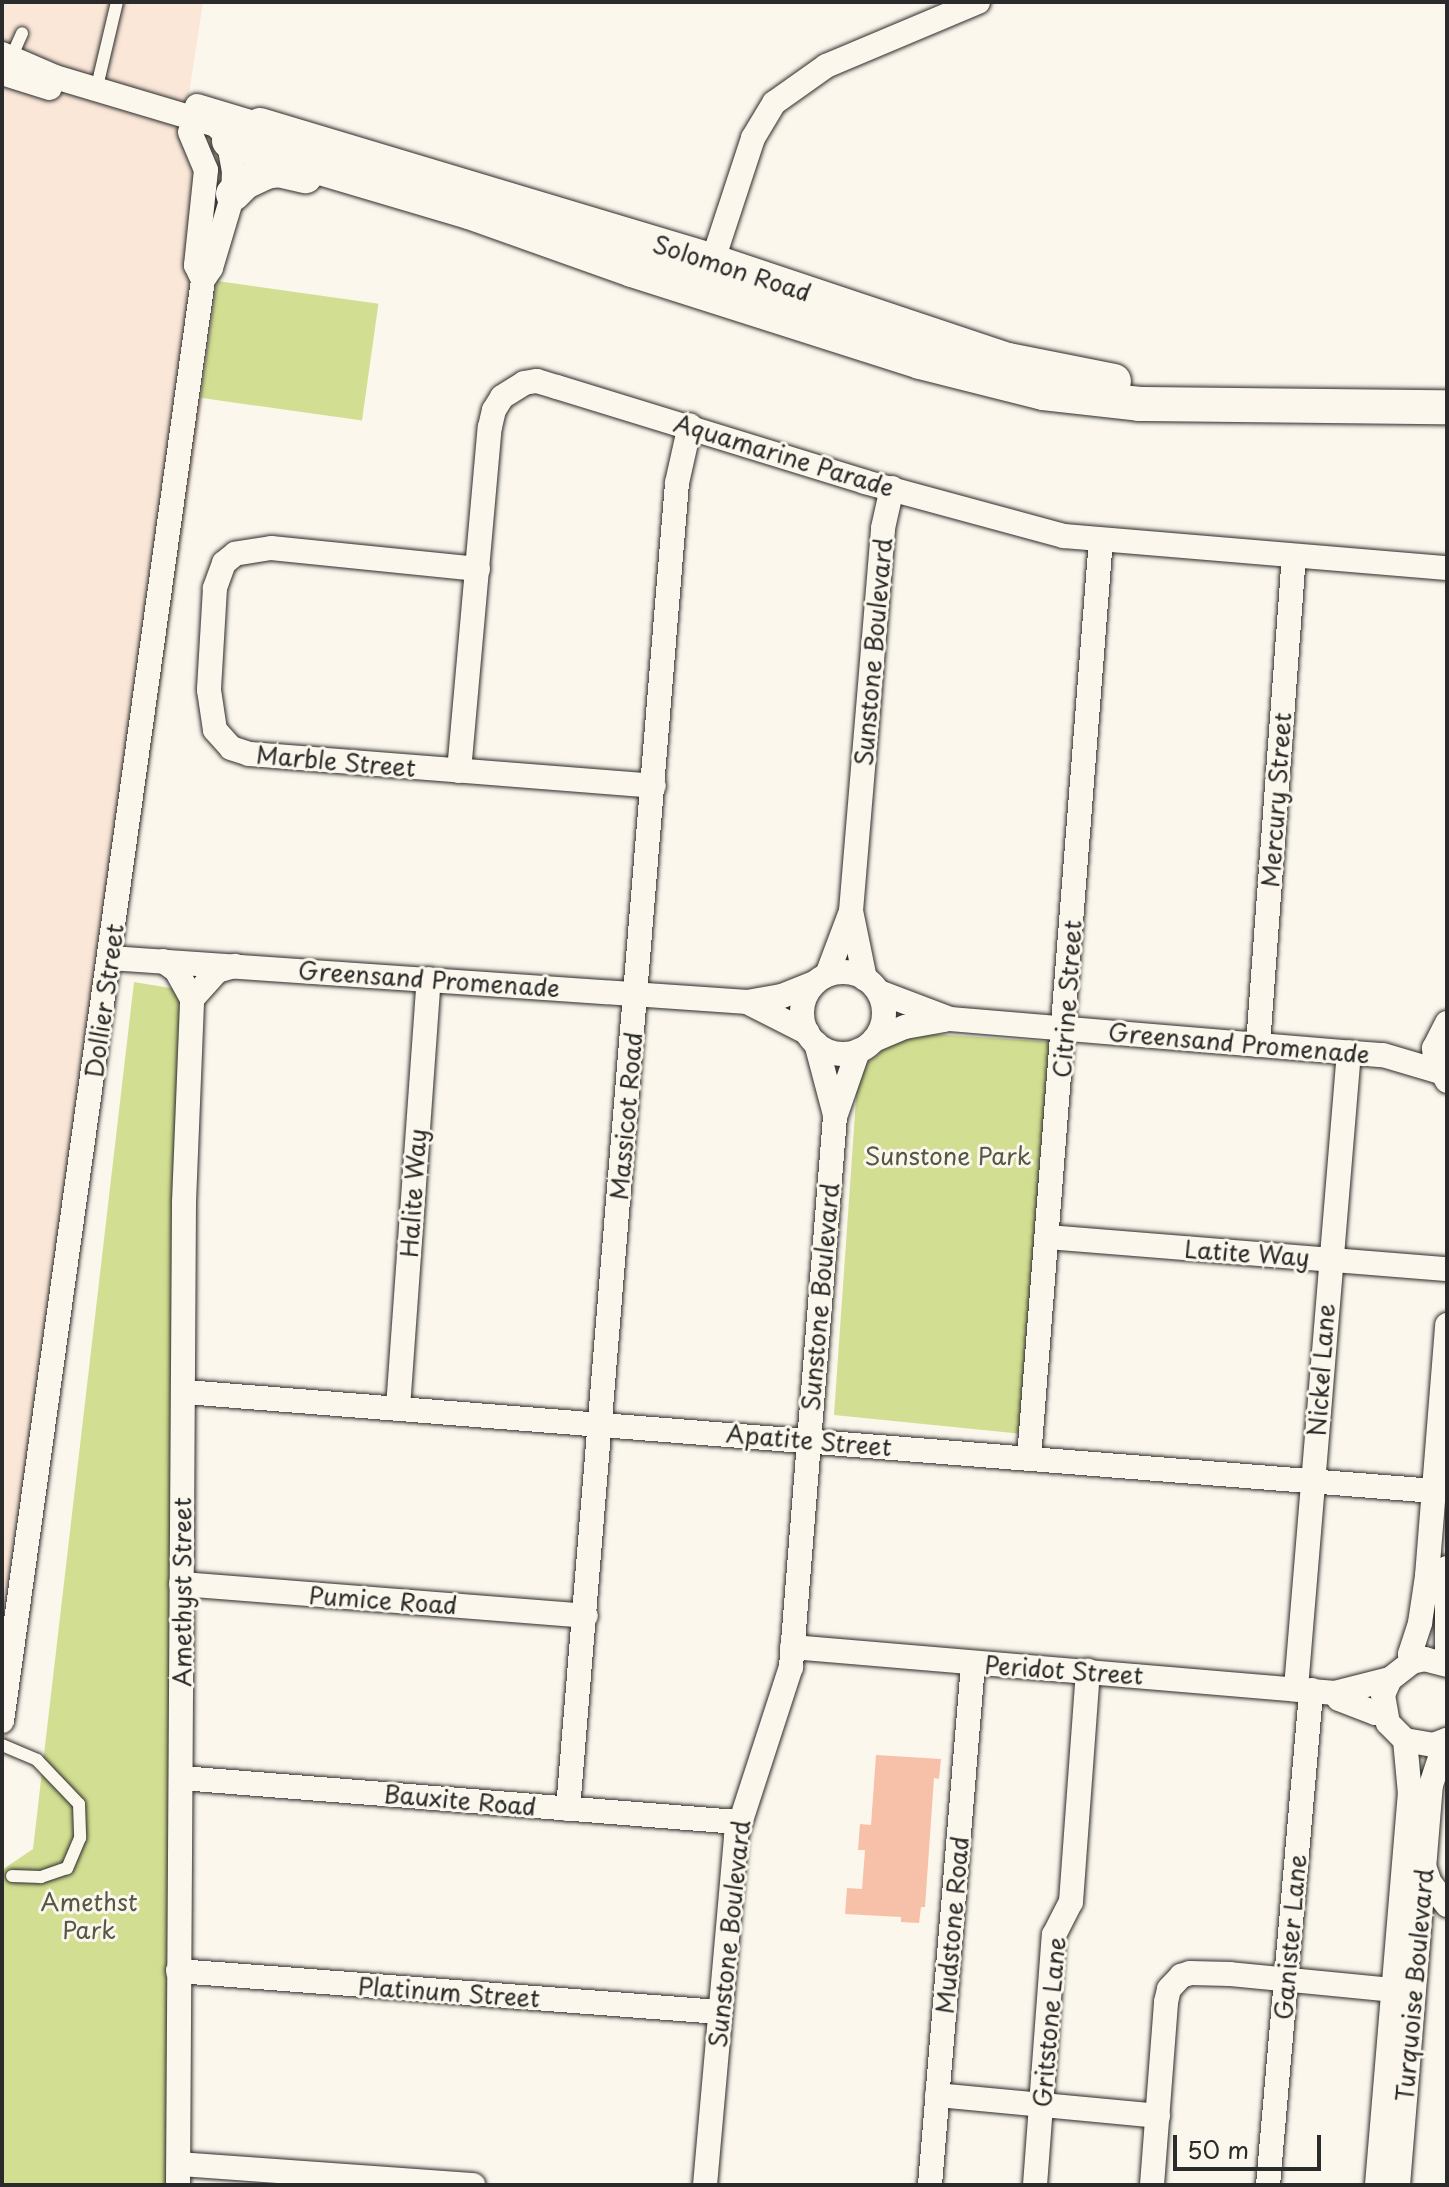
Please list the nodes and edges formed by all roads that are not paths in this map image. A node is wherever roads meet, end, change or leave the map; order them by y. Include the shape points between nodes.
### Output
1 (117, 2) edge
2 (978, 2) edge
3 (22, 33) dead end
4 (11, 62) edge
5 (99, 78) junction
6 (260, 125) joint
7 (190, 132) junction
8 (232, 169) junction
9 (469, 212) junction
10 (712, 261) junction
11 (203, 280) junction
12 (703, 293) junction
13 (1447, 390) edge
14 (1447, 407) edge
15 (690, 425) junction
16 (892, 488) junction
17 (1101, 540) junction
18 (1294, 556) junction
19 (1447, 568) edge
20 (478, 569) junction
21 (459, 771) junction
22 (654, 786) junction
23 (851, 911) junction
24 (110, 958) junction
25 (163, 961) junction
26 (241, 966) junction
27 (429, 979) junction
28 (821, 979) junction
29 (872, 986) junction
30 (636, 995) junction
31 (192, 999) junction
32 (747, 1002) junction
33 (950, 1019) junction
34 (1065, 1029) junction
35 (1442, 1029) edge
36 (812, 1038) junction
37 (1258, 1045) junction
38 (866, 1046) junction
39 (1349, 1052) junction
40 (1383, 1055) junction
41 (1443, 1076) edge
42 (835, 1117) junction
43 (1047, 1237) junction
44 (1329, 1260) junction
45 (1447, 1269) edge
46 (1447, 1325) edge
47 (185, 1392) junction
48 (398, 1408) junction
49 (601, 1423) junction
50 (808, 1440) junction
51 (1029, 1458) junction
52 (1312, 1483) junction
53 (1434, 1491) junction
54 (1447, 1568) edge
55 (181, 1584) junction
56 (586, 1616) junction
57 (792, 1647) junction
58 (1447, 1651) edge
59 (1412, 1662) junction
60 (973, 1664) junction
61 (1447, 1664) edge
62 (1088, 1671) junction
63 (1390, 1679) junction
64 (1314, 1690) junction
65 (1384, 1712) junction
66 (2, 1721) edge
67 (1405, 1740) junction
68 (1447, 1740) edge
69 (2, 1745) edge
70 (181, 1778) junction
71 (568, 1809) junction
72 (738, 1822) junction
73 (1424, 1866) junction
74 (12, 1876) dead end
75 (1447, 1905) edge
76 (1447, 1918) edge
77 (1417, 1940) junction
78 (178, 1971) junction
79 (1286, 1981) junction
80 (1404, 1991) junction
81 (720, 2012) junction
82 (937, 2095) junction
83 (1041, 2105) junction
84 (1158, 2116) junction
85 (179, 2174) edge
86 (421, 2183) edge
87 (473, 2185) edge
88 (705, 2185) edge
89 (930, 2185) edge
90 (1035, 2185) edge
91 (1152, 2185) edge
92 (1268, 2185) edge
93 (1377, 2185) edge
94 (1398, 2185) edge

1 - 5 lane
2 - 10 street via 826,66 780,97 753,138
3 - 4 lane
4 - 5 street, Solomon Road via 54,65
4 - 7 street, Solomon Road
4 - 8 street, Solomon Road via 216,125
5 - 6 street, Solomon Road
6 - 10 main road, Solomon Road
7 - 8 street, Solomon Road
7 - 11 street, Dollier Street via 206,170 196,265
8 - 9 main road, Solomon Road
8 - 9 main road, Solomon Road via 256,176 278,170 423,209
8 - 11 street, Dollier Street via 211,268
9 - 12 main road, Solomon Road
10 - 12 street
10 - 13 main road, Solomon Road via 1008,360 1125,383
11 - 24 street, Dollier Street
12 - 14 main road, Solomon Road via 920,362 1043,393 1139,404
15 - 16 street, Aquamarine Parade
15 - 20 street, Aquamarine Parade via 537,381 510,389 494,410 490,427
15 - 22 street, Massicot Road via 677,483
16 - 17 street, Aquamarine Parade via 1064,536
16 - 23 street, Sunstone Boulevard via 883,528
17 - 18 street, Aquamarine Parade
17 - 34 street, Citrine Street
18 - 19 street, Aquamarine Parade
18 - 37 street, Mercury Street
20 - 21 street, Aquamarine Parade
20 - 21 street, Marble Street via 255,548 229,558 215,588 210,706 215,730 231,748 249,754
21 - 22 street, Marble Street
22 - 30 street, Massicot Road
23 - 28 street, Sunstone Boulevard
23 - 29 street, Sunstone Boulevard
24 - 25 street, Greensand Promenade
24 - 66 street, Dollier Street
25 - 26 street, Greensand Promenade
25 - 31 street via 176,970
26 - 27 street, Greensand Promenade
26 - 31 street via 217,971
27 - 30 street, Greensand Promenade
27 - 48 street, Halite Way
28 - 29 street via 853,973
28 - 32 street, Greensand Promenade via 782,996
28 - 36 street via 803,1007
29 - 33 street, Greensand Promenade
29 - 38 street via 884,1015
30 - 32 street, Greensand Promenade
30 - 49 street, Massicot Road
31 - 47 street, Amethyst Street via 186,1105
32 - 36 street, Greensand Promenade
33 - 34 street, Greensand Promenade
33 - 38 street, Greensand Promenade via 905,1027
34 - 37 street, Greensand Promenade
34 - 43 street, Citrine Street
35 - 40 street, Greensand Promenade
35 - 41 street via 1434,1048
36 - 38 street via 836,1053
36 - 42 street, Sunstone Boulevard
37 - 39 street, Greensand Promenade
38 - 42 street, Sunstone Boulevard
39 - 40 street, Greensand Promenade
39 - 44 street, Nickel Lane
40 - 41 street, Greensand Promenade
42 - 50 street, Sunstone Boulevard
43 - 44 street, Latite Way
43 - 51 street, Citrine Street
44 - 45 street, Latite Way
44 - 52 street, Nickel Lane
46 - 53 street
47 - 48 street, Apatite Street
47 - 55 street, Amethyst Street
48 - 49 street, Apatite Street
49 - 50 street, Apatite Street
49 - 56 street, Massicot Road
50 - 51 street, Apatite Street
50 - 57 street, Sunstone Boulevard
51 - 52 street, Apatite Street
52 - 53 street, Apatite Street
52 - 64 street, Nickel Lane
53 - 59 street
54 - 58 street
55 - 56 street, Pumice Road
55 - 70 street, Amethyst Street
56 - 71 street, Massicot Road
57 - 60 street, Peridot Street
57 - 72 street, Sunstone Boulevard via 783,1699
59 - 61 street
59 - 63 street
60 - 62 street, Peridot Street
60 - 82 street, Mudstone Road
62 - 64 street, Peridot Street
62 - 83 street, Gritstone Lane via 1071,1902 1054,1935
63 - 64 street, Peridot Street
63 - 65 street via 1383,1695
64 - 65 street, Peridot Street
64 - 79 street, Ganister Lane
65 - 67 street
67 - 68 street via 1433,1745
67 - 80 street, Turquoise Boulevard via 1410,1794
68 - 73 street, Turquoise Boulevard via 1431,1785
69 - 74 lane via 37,1760 79,1804 80,1838 67,1868 41,1877
70 - 71 street, Bauxite Road
70 - 78 street, Amethyst Street
71 - 72 street, Bauxite Road
72 - 81 street, Sunstone Boulevard
73 - 75 street
73 - 77 street, Turquoise Boulevard
76 - 77 street
77 - 80 street, Turquoise Boulevard
78 - 81 street, Platinum Street
78 - 85 street, Amethyst Street
79 - 80 street
79 - 84 street via 1201,1972 1175,1981 1166,2002
79 - 92 street, Ganister Lane
80 - 93 street, Turquoise Boulevard
80 - 94 street, Turquoise Boulevard
81 - 88 street, Sunstone Boulevard
82 - 83 street
82 - 89 street, Mudstone Road
83 - 84 street
83 - 90 street, Gritstone Lane
84 - 91 street
85 - 86 street
86 - 87 street

